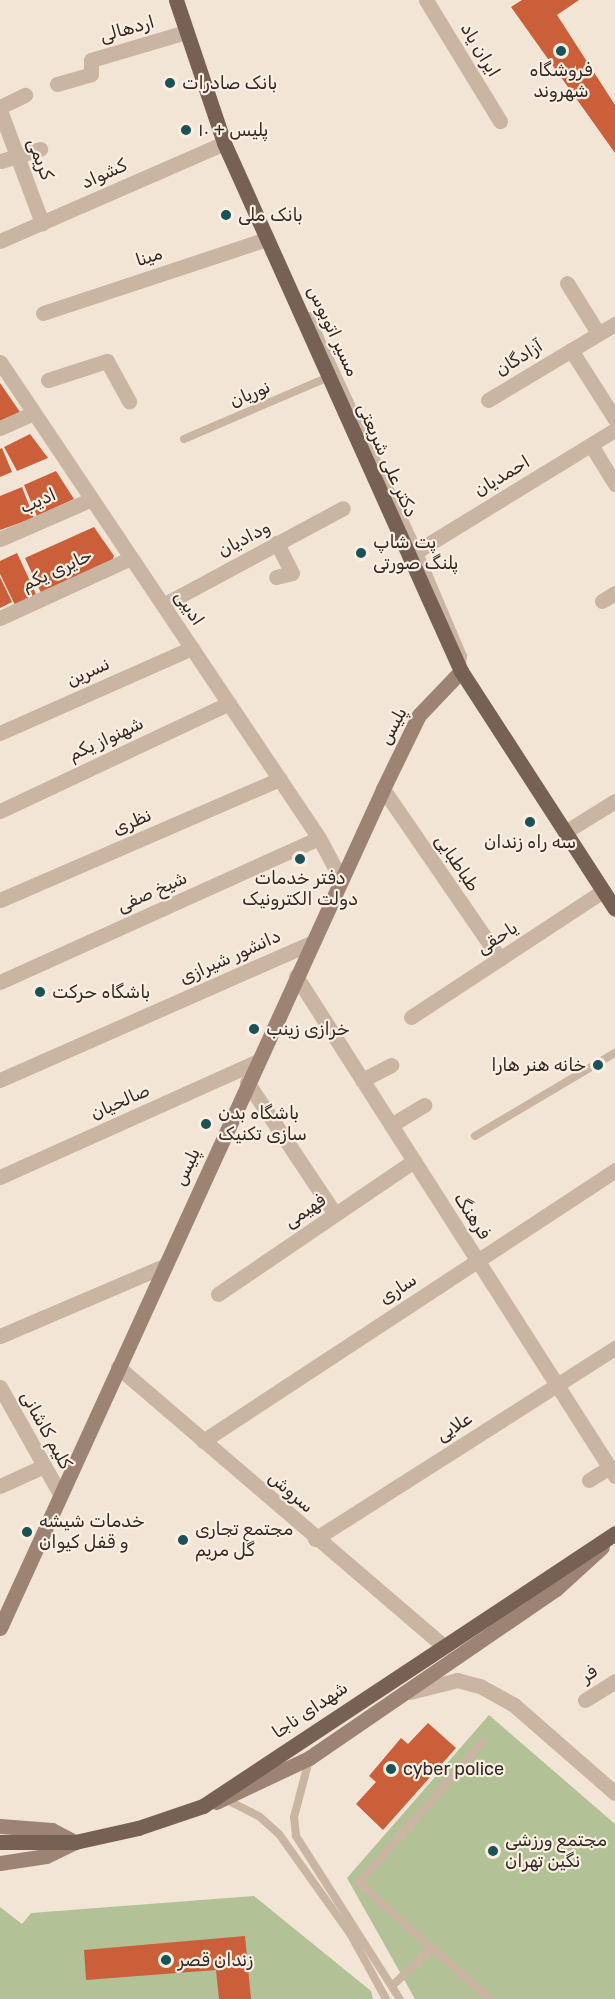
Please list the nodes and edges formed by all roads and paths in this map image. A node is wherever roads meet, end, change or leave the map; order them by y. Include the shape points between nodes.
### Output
1 (176, 0) edge
2 (184, 0) edge
3 (426, 0) edge
4 (186, 32) junction
5 (57, 84) dead end
6 (25, 96) dead end
7 (0, 109) edge
8 (500, 121) dead end
9 (224, 143) junction
10 (39, 149) dead end
11 (18, 158) junction
12 (1, 161) edge
13 (42, 222) junction
14 (267, 239) junction
15 (0, 241) edge
16 (567, 283) dead end
17 (43, 313) dead end
18 (615, 324) edge
19 (598, 333) junction
20 (571, 350) junction
21 (0, 362) edge
22 (328, 377) junction
23 (48, 380) dead end
24 (488, 400) dead end
25 (129, 401) dead end
26 (34, 413) junction
27 (615, 419) edge
28 (0, 428) edge
29 (615, 430) edge
30 (184, 439) dead end
31 (591, 445) junction
32 (615, 484) edge
33 (92, 499) junction
34 (343, 508) dead end
35 (0, 539) edge
36 (277, 543) junction
37 (414, 553) junction
38 (131, 558) junction
39 (276, 577) dead end
40 (163, 605) junction
41 (0, 618) edge
42 (192, 648) junction
43 (461, 671) junction
44 (229, 703) junction
45 (0, 733) edge
46 (280, 779) junction
47 (383, 789) junction
48 (615, 801) edge
49 (0, 811) edge
50 (565, 832) junction
51 (319, 838) junction
52 (341, 879) junction
53 (603, 891) junction
54 (0, 900) edge
55 (615, 909) edge
56 (311, 943) junction
57 (500, 959) junction
58 (296, 976) junction
59 (0, 982) edge
60 (411, 1017) dead end
61 (615, 1053) edge
62 (256, 1062) junction
63 (391, 1065) dead end
64 (0, 1080) edge
65 (362, 1080) junction
66 (247, 1082) junction
67 (424, 1105) dead end
68 (391, 1125) junction
69 (476, 1136) dead end
70 (414, 1161) junction
71 (615, 1170) edge
72 (0, 1177) edge
73 (334, 1214) junction
74 (478, 1261) junction
75 (162, 1267) junction
76 (218, 1294) dead end
77 (0, 1336) edge
78 (615, 1348) edge
79 (118, 1367) junction
80 (557, 1385) junction
81 (0, 1387) edge
82 (203, 1441) junction
83 (44, 1466) junction
84 (612, 1472) edge
85 (589, 1479) dead end
86 (0, 1486) edge
87 (59, 1492) junction
88 (615, 1534) edge
89 (315, 1539) junction
90 (0, 1628) edge
91 (441, 1644) junction
92 (615, 1681) edge
93 (404, 1694) junction
94 (585, 1700) dead end
95 (483, 1742) dead end
96 (309, 1758) junction
97 (615, 1793) edge
98 (223, 1799) junction
99 (203, 1806) junction
100 (0, 1826) edge
101 (0, 1842) edge
102 (75, 1842) junction
103 (0, 1863) edge
104 (432, 1948) junction
105 (392, 1986) junction
106 (386, 1999) edge
107 (400, 1999) edge
108 (490, 1999) edge

1 - 4 main road, دکتر علی شریعتی
2 - 37 lane, مسیر اتوبوس via 231,142
3 - 8 street, ایران یاد
4 - 5 street, اردهالی via 91,60 91,74
4 - 9 main road, دکتر علی شریعتی
6 - 7 street
7 - 11 street, کریمی
9 - 13 street, کشواد
9 - 14 main road, دکتر علی شریعتی
10 - 11 street
11 - 12 street
11 - 13 street, کریمی
13 - 15 street, کشواد
14 - 17 street, مینا
14 - 22 main road, دکتر علی شریعتی
16 - 19 street
18 - 19 street, آزادگان
19 - 20 street, آزادگان
20 - 24 street, آزادگان
20 - 27 street, آزادگان
21 - 26 street, ادیبی
22 - 30 lane, نوریان
22 - 37 main road, دکتر علی شریعتی
23 - 25 street via 107,361
26 - 28 street
26 - 33 street, ادیبی
29 - 31 street, احمدیان
31 - 32 street
31 - 37 street, احمدیان
33 - 35 street, ادیب
33 - 38 street, ادیبی
34 - 36 street, ودادیان
36 - 39 street via 292,573
36 - 40 street, ودادیان
37 - 43 main road, دکتر علی شریعتی
38 - 40 street, ادیبی
38 - 41 street, حایری یکم
40 - 42 street, ادیبی
42 - 44 street, ادیبی
42 - 45 street, نسرین
43 - 47 main road, پلیس via 419,715
43 - 50 main road, دکتر علی شریعتی
44 - 46 street, ادیبی
44 - 49 street, شهنواز یکم
46 - 51 street, ادیبی
46 - 54 street, نظری
47 - 52 main road, پلیس
47 - 57 street, طباطبایی
48 - 50 street
50 - 53 main road, دکتر علی شریعتی
51 - 52 street, ادیبی
51 - 59 street, شیخ صفی
52 - 56 main road, پلیس
53 - 55 main road, دکتر علی شریعتی
53 - 57 street, یاحقی
56 - 58 main road, پلیس
56 - 64 street, دانشور شیرازی
57 - 60 street, یاحقی
58 - 62 main road, پلیس
58 - 65 street, فرهنگ
61 - 69 lane
62 - 66 main road, پلیس
62 - 72 street, صالحیان
63 - 65 street
65 - 68 street, فرهنگ
66 - 73 street
66 - 75 main road, پلیس
67 - 68 street
68 - 70 street, فرهنگ
70 - 73 street, فهیمی
70 - 74 street, فرهنگ
71 - 74 street, ساری
73 - 76 street, فهیمی
74 - 80 street, فرهنگ
74 - 82 street, ساری
75 - 77 street
75 - 79 main road, پلیس
78 - 80 street, علایی
79 - 82 street, سروش
79 - 87 main road, پلیس
80 - 84 street, فرهنگ
80 - 89 street, علایی
81 - 83 street, کلیم کاشانی
82 - 89 street, سروش
83 - 86 street
83 - 87 street, کلیم کاشانی
84 - 85 street
87 - 90 main road, پلیس
88 - 91 main road, شهدای ناجا
88 - 93 main road via 556,1589
89 - 91 street, سروش
91 - 99 main road, شهدای ناجا
92 - 94 street, فر
93 - 96 main road
93 - 97 street via 439,1682 480,1686 514,1705
95 - 104 lane via 359,1883
96 - 98 main road
96 - 105 lane via 294,1817 296,1836
98 - 99 main road
98 - 106 lane via 260,1817 279,1834 351,1935
99 - 102 main road, شهدای ناجا via 138,1828
100 - 102 main road via 52,1830
101 - 102 main road, شهدای ناجا
102 - 103 main road via 46,1856
104 - 105 lane
104 - 108 lane
105 - 107 lane

